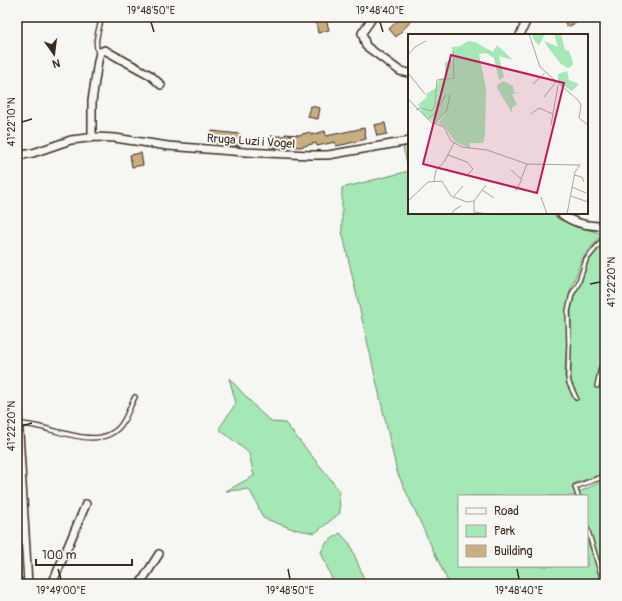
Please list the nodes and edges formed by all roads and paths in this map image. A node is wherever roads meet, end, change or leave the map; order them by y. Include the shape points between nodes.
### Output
1 (102, 17) edge
2 (373, 17) edge
3 (528, 17) edge
4 (520, 34) edge
5 (99, 55) junction
6 (408, 73) edge
7 (161, 85) dead end
8 (92, 137) junction
9 (408, 141) edge
10 (17, 156) edge
11 (561, 214) edge
12 (605, 226) edge
13 (605, 237) edge
14 (605, 363) edge
15 (597, 386) dead end
16 (134, 397) dead end
17 (576, 398) dead end
18 (17, 400) edge
19 (19, 424) junction
20 (605, 476) edge
21 (578, 495) edge
22 (86, 504) dead end
23 (588, 531) edge
24 (159, 554) dead end
25 (17, 581) edge
26 (23, 584) edge
27 (28, 584) edge
28 (52, 584) edge
29 (140, 584) edge
30 (604, 584) edge

1 - 5 lane via 96,46
2 - 6 street via 362,33 366,46 400,71
3 - 4 street
5 - 7 street via 103,51 108,52 150,75
5 - 8 street via 92,101
8 - 9 street, Rruga Luzi i Vogel via 168,146 311,155
8 - 10 street, Rruga Luzi i Vogel via 71,140
11 - 12 street via 577,223
13 - 17 lane via 586,260 568,311 568,377
14 - 15 lane via 601,368
16 - 19 lane via 121,426 99,437 78,437 34,425
18 - 19 street
19 - 27 street
20 - 21 lane via 575,487
22 - 28 street
23 - 30 lane
24 - 29 street
25 - 26 street

